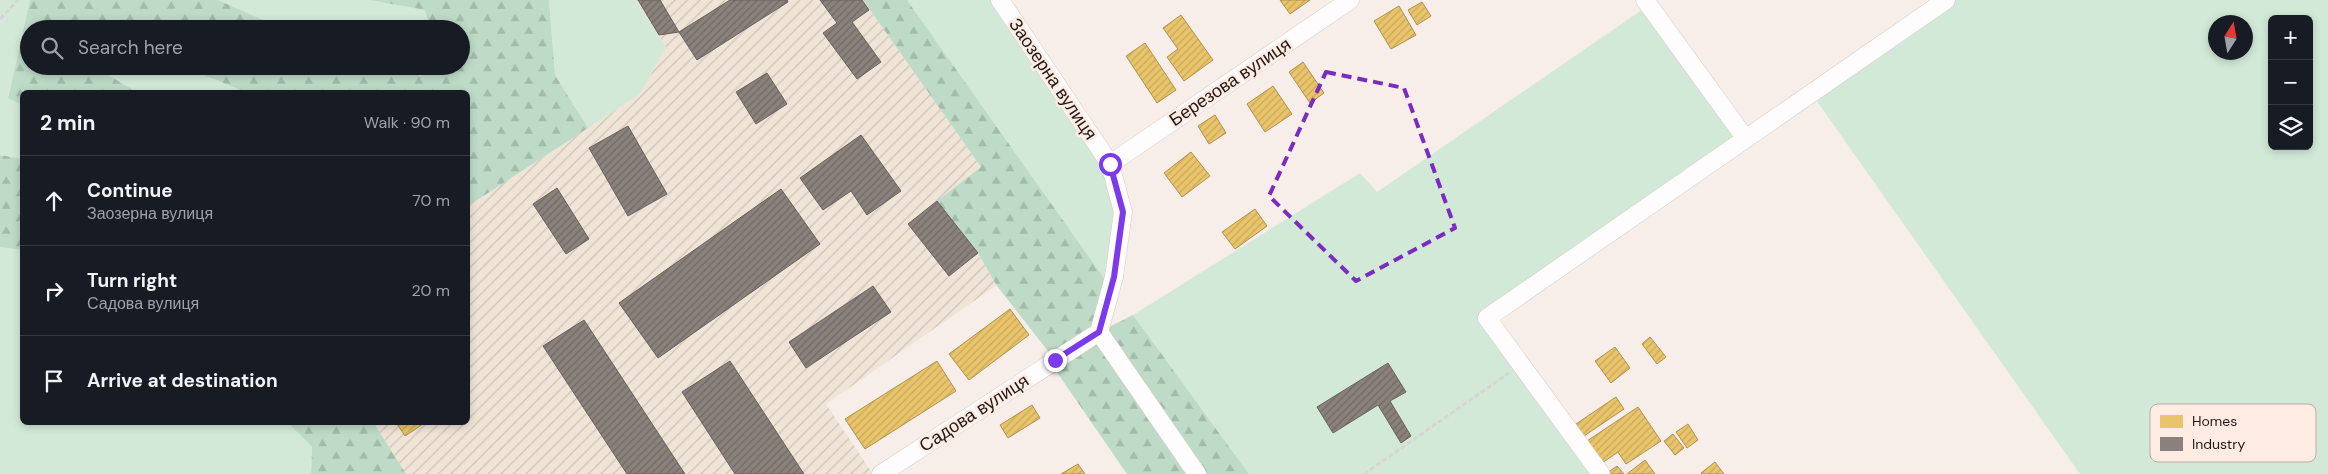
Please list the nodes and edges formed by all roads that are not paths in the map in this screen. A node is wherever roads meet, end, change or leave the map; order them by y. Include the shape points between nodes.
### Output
1 (1000, 0) edge
2 (1350, 0) edge
3 (1645, 0) edge
4 (1946, 0) edge
5 (1743, 135) dead end
6 (1110, 164) junction
7 (1099, 332) junction
8 (881, 474) edge
9 (1198, 474) edge
10 (1601, 474) edge

1 - 6 street, Заозерна вулиця
2 - 6 street, Березова вулиця
3 - 5 street
4 - 10 street via 1487,318
6 - 7 street, Заозерна вулиця via 1123,212 1114,277
7 - 8 street, Садова вулиця
7 - 9 street

